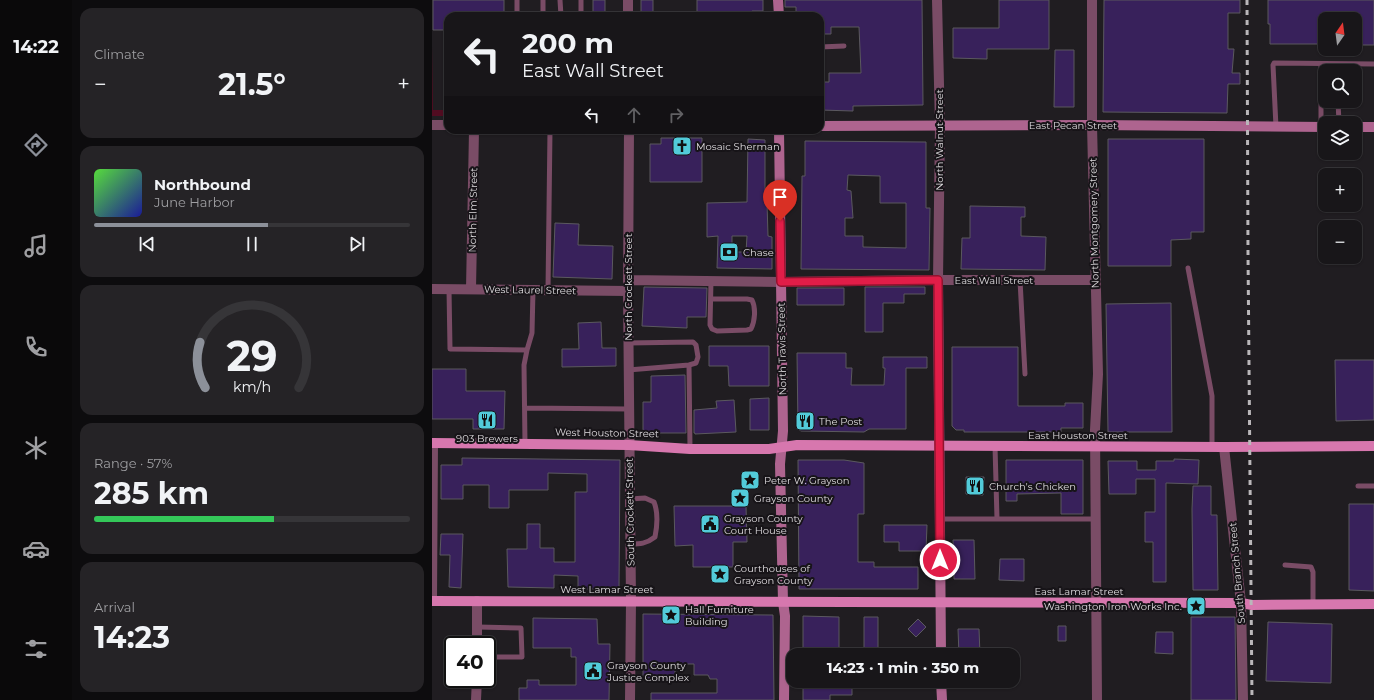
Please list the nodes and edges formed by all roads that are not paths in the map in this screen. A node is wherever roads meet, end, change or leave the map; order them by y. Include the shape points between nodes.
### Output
1 (517, 0) edge
2 (543, 0) edge
3 (560, 0) edge
4 (581, 0) edge
5 (628, 0) edge
6 (778, 0) edge
7 (937, 0) edge
8 (1092, 0) edge
9 (517, 12) edge
10 (543, 12) edge
11 (561, 12) edge
12 (581, 12) edge
13 (628, 12) edge
14 (778, 12) edge
15 (844, 46) dead end
16 (824, 47) edge
17 (1321, 64) edge
18 (1362, 64) edge
19 (1374, 64) edge
20 (444, 124) edge
21 (432, 125) edge
22 (1092, 125) junction
23 (824, 126) edge
24 (940, 126) junction
25 (1276, 127) junction
26 (1318, 127) edge
27 (1362, 127) edge
28 (1374, 127) edge
29 (474, 134) edge
30 (550, 134) edge
31 (629, 134) edge
32 (779, 134) edge
33 (1188, 268) dead end
34 (938, 280) junction
35 (1020, 280) junction
36 (1095, 280) junction
37 (711, 281) junction
38 (781, 282) junction
39 (628, 285) junction
40 (432, 289) edge
41 (449, 289) junction
42 (471, 289) junction
43 (532, 290) junction
44 (548, 290) junction
45 (711, 299) junction
46 (628, 343) junction
47 (527, 350) junction
48 (689, 365) junction
49 (628, 370) junction
50 (1025, 374) dead end
51 (525, 408) junction
52 (628, 409) junction
53 (432, 443) edge
54 (525, 444) junction
55 (629, 445) junction
56 (940, 446) junction
57 (994, 446) junction
58 (1374, 446) edge
59 (1095, 447) junction
60 (1212, 447) junction
61 (1224, 447) junction
62 (781, 448) junction
63 (690, 449) junction
64 (1358, 486) dead end
65 (1374, 486) edge
66 (630, 499) junction
67 (940, 519) junction
68 (997, 519) junction
69 (1096, 519) junction
70 (630, 544) junction
71 (1285, 565) dead end
72 (432, 600) edge
73 (477, 601) junction
74 (631, 601) junction
75 (783, 602) junction
76 (940, 603) junction
77 (1096, 603) junction
78 (1241, 603) junction
79 (1374, 604) edge
80 (1313, 605) junction
81 (478, 627) junction
82 (478, 636) edge
83 (941, 648) edge
84 (496, 657) edge
85 (477, 688) edge
86 (941, 688) edge
87 (476, 700) edge
88 (630, 700) edge
89 (784, 700) edge
90 (942, 700) edge
91 (1097, 700) edge
92 (1243, 700) edge

1 - 9 lane
2 - 10 lane
3 - 11 lane
4 - 12 lane
5 - 13 street
6 - 14 street
7 - 24 street, North Walnut Street
8 - 22 street, North Montgomery Street
15 - 16 lane
17 - 25 lane via 1274,63
18 - 19 lane
20 - 21 street
22 - 24 street, East Pecan Street
22 - 25 street, East Pecan Street
22 - 36 street, North Montgomery Street
23 - 24 street, East Pecan Street
24 - 34 street, North Walnut Street
25 - 26 street, East Pecan Street
27 - 28 street
29 - 42 street, North Elm Street
30 - 44 lane
31 - 39 street, North Crockett Street
32 - 38 street, North Travis Street
33 - 60 lane via 1212,396
34 - 35 street, East Wall Street
34 - 38 street, East Wall Street
34 - 56 street
35 - 36 street, East Wall Street
35 - 50 lane
36 - 59 street, North Montgomery Street via 1098,374
37 - 38 street, East Wall Street
37 - 39 street, East Wall Street
37 - 45 lane
38 - 62 street, North Travis Street
39 - 44 street, West Laurel Street
39 - 46 street, North Crockett Street
40 - 41 street, West Laurel Street
41 - 42 street, West Laurel Street
41 - 47 lane via 450,349
42 - 43 street, West Laurel Street
43 - 44 street, West Laurel Street
43 - 47 lane via 532,333
45 - 45 lane via 712,329 751,329 754,324 752,300
46 - 48 lane via 693,342 698,357 696,363
46 - 49 street, North Crockett Street
47 - 51 lane via 524,365
48 - 49 lane
48 - 63 lane
49 - 52 street, North Crockett Street
51 - 52 lane
51 - 54 lane
52 - 55 street, North Crockett Street
53 - 54 main road, West Houston Street
53 - 72 street
54 - 55 main road, West Houston Street
55 - 63 main road, West Houston Street
55 - 66 street, South Crockett Street
56 - 57 main road, East Houston Street
56 - 62 main road, East Houston Street
56 - 67 street
57 - 59 main road, East Houston Street
57 - 68 lane
58 - 61 main road, East Houston Street
59 - 60 main road, East Houston Street
59 - 69 street, North Montgomery Street
60 - 61 main road, East Houston Street
61 - 78 street, South Branch Street
62 - 63 main road, West Houston Street
62 - 75 street, North Travis Street
64 - 65 lane
66 - 70 street, South Crockett Street
66 - 70 lane via 645,498 654,502 656,531 655,537 644,544
67 - 68 lane
67 - 76 street
68 - 69 lane
69 - 77 street, North Montgomery Street
70 - 74 street, South Crockett Street
71 - 80 lane via 1311,567
72 - 73 main road, West Lamar Street
73 - 74 main road, West Lamar Street
73 - 81 street
74 - 75 main road, West Lamar Street
74 - 88 street, South Crockett Street
75 - 76 main road, East Lamar Street
75 - 89 street, North Travis Street
76 - 77 main road, East Lamar Street
76 - 83 street
77 - 78 main road, East Lamar Street
77 - 91 street, North Montgomery Street
78 - 80 main road, East Lamar Street
78 - 92 street, South Branch Street
79 - 80 main road, East Lamar Street
81 - 82 street
81 - 84 lane via 521,628 522,657
85 - 87 street
86 - 90 street

